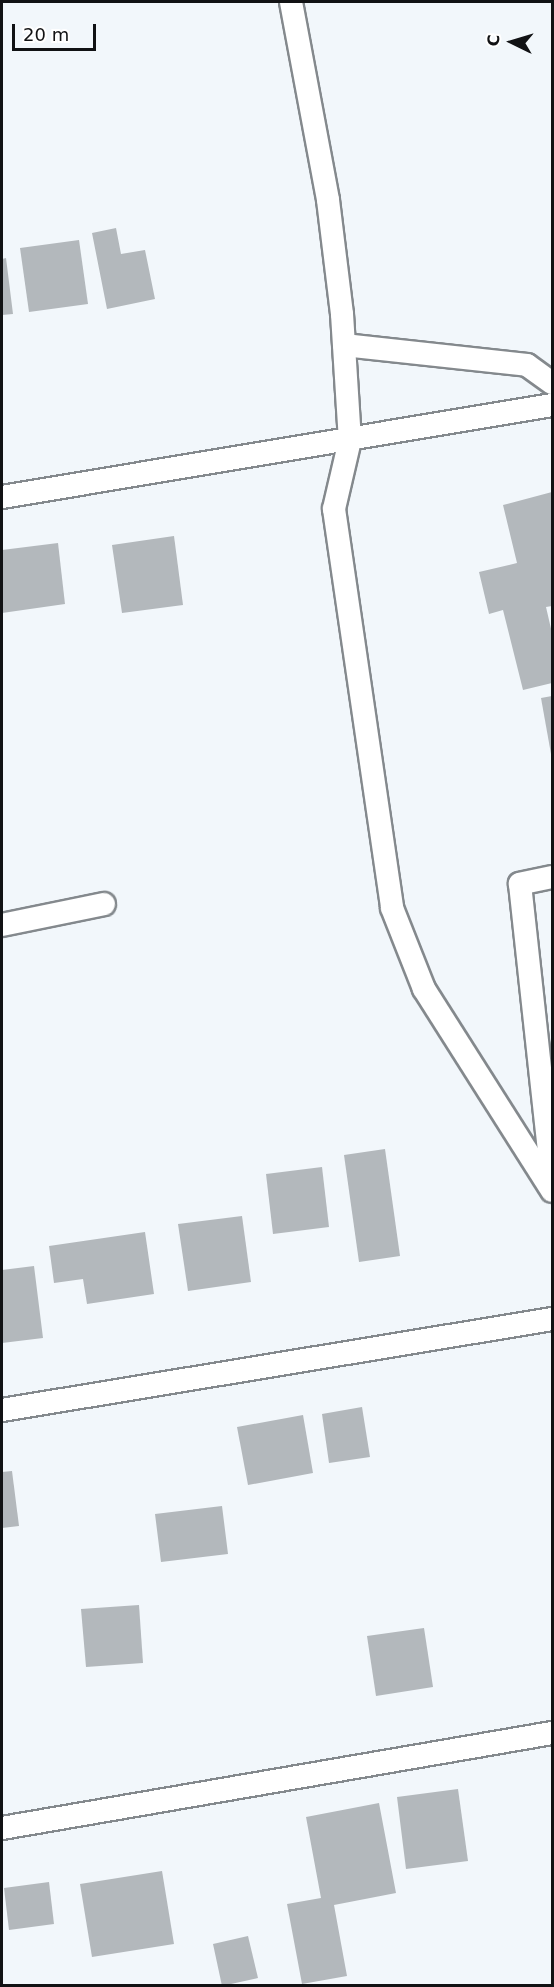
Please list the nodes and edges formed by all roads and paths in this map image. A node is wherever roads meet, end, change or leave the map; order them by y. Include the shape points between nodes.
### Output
1 (291, 2) edge
2 (344, 345) junction
3 (552, 382) edge
4 (552, 405) edge
5 (350, 440) junction
6 (2, 497) edge
7 (552, 877) edge
8 (104, 904) dead end
9 (2, 925) edge
10 (552, 1178) edge
11 (552, 1191) edge
12 (552, 1319) edge
13 (2, 1410) edge
14 (552, 1733) edge
15 (2, 1828) edge

1 - 2 street via 328,200
2 - 3 street via 527,365
2 - 5 street
4 - 5 street
5 - 6 street
5 - 11 street via 334,509 392,908 429,998
7 - 10 street via 520,884
8 - 9 street
12 - 13 street
14 - 15 street

